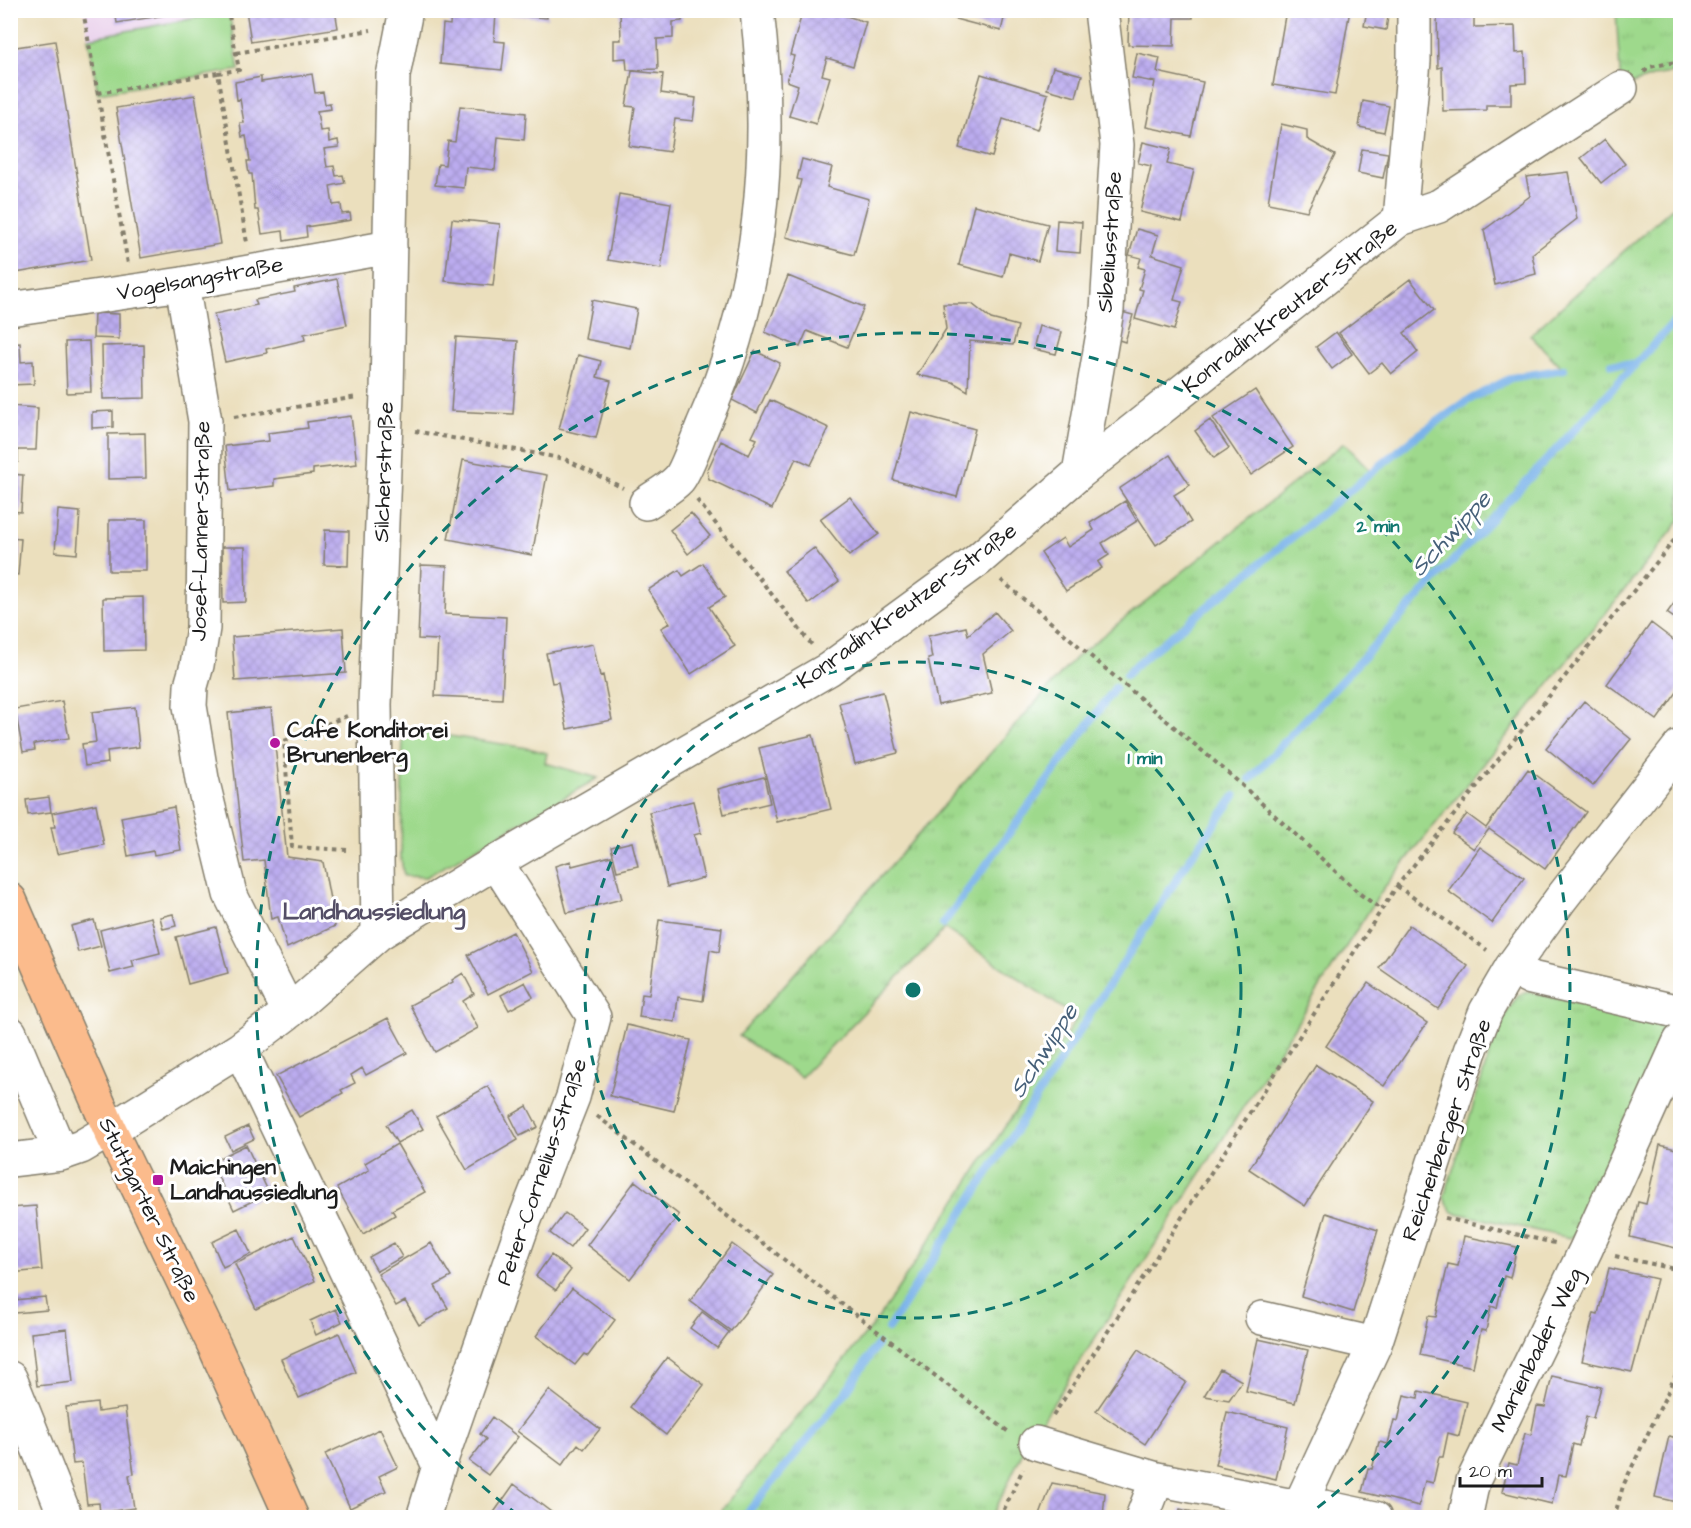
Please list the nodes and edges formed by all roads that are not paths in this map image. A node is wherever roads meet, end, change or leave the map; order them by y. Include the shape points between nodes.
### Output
1 (757, 10) edge
2 (1101, 10) edge
3 (1414, 10) edge
4 (392, 16) edge
5 (1621, 88) road end
6 (1400, 219) junction
7 (390, 247) junction
8 (182, 284) junction
9 (10, 309) edge
10 (1079, 473) junction
11 (633, 495) road end
12 (1680, 746) edge
13 (496, 862) junction
14 (10, 900) edge
15 (378, 934) junction
16 (1511, 968) junction
17 (289, 1012) junction
18 (1680, 1012) edge
19 (10, 1033) edge
20 (1680, 1041) edge
21 (240, 1049) junction
22 (110, 1130) junction
23 (61, 1154) junction
24 (10, 1160) edge
25 (1262, 1318) dead end
26 (1375, 1344) junction
27 (10, 1378) edge
28 (1036, 1443) road end
29 (439, 1466) junction
30 (1157, 1479) junction
31 (1296, 1512) edge
32 (66, 1518) edge
33 (292, 1518) edge
34 (423, 1518) edge
35 (1142, 1518) edge
36 (1375, 1518) edge
37 (1465, 1518) edge

1 - 11 street via 764,67 765,162 753,265 736,340 718,393 680,479
2 - 10 street, Sibeliusstraße via 1117,145 1107,310
3 - 6 street via 1414,61
4 - 7 street, Silcherstraße
5 - 6 street, Konradin-Kreutzer-Straße via 1439,206
6 - 10 street, Konradin-Kreutzer-Straße
7 - 8 street, Vogelsangstraße
7 - 15 street, Silcherstraße via 375,704
8 - 9 street, Vogelsangstraße
8 - 17 street, Josef-Lanner-Straße via 205,421 203,628 190,705 202,779 230,894
10 - 13 street, Konradin-Kreutzer-Straße via 978,560 829,669
12 - 16 street, Reichenberger Straße
13 - 15 street, Konradin-Kreutzer-Straße
13 - 29 street, Peter-Cornelius-Straße via 594,1017 573,1097 522,1227
14 - 22 main road, Stuttgarter Straße
15 - 17 street, Konradin-Kreutzer-Straße
16 - 18 street via 1531,978
16 - 26 street, Reichenberger Straße via 1486,1011 1470,1051
17 - 21 street, Konradin-Kreutzer-Straße
19 - 23 street
20 - 37 street, Marienbader Weg via 1586,1249 1473,1481
21 - 22 street, Konradin-Kreutzer-Straße
21 - 29 street
22 - 23 street, Konradin-Kreutzer-Straße
22 - 33 main road, Stuttgarter Straße
23 - 24 street, Konradin-Kreutzer-Straße
25 - 26 street
26 - 31 street, Reichenberger Straße
27 - 32 street
28 - 30 street
29 - 34 street, Peter-Cornelius-Straße
30 - 31 street
30 - 35 street
31 - 36 street via 1324,1507

